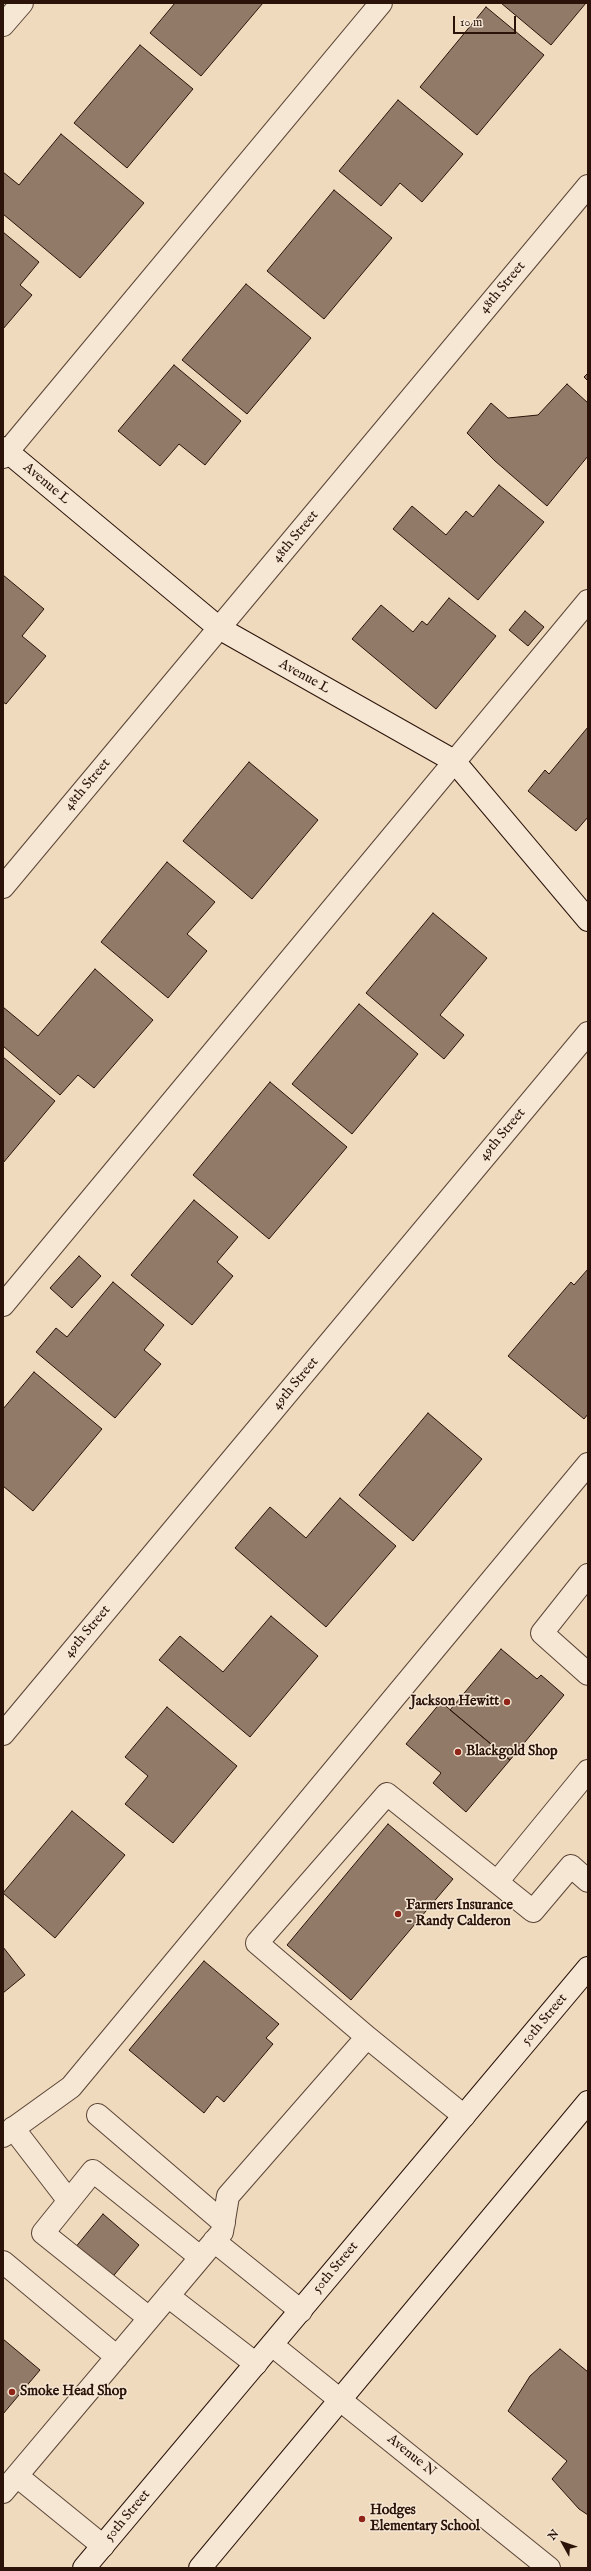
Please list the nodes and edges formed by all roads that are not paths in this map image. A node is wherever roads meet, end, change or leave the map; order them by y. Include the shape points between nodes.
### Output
1 (22, 3) edge
2 (381, 3) edge
3 (3, 26) edge
4 (588, 186) edge
5 (4, 452) edge
6 (588, 602) edge
7 (219, 628) junction
8 (454, 761) junction
9 (3, 887) edge
10 (588, 920) edge
11 (588, 1033) edge
12 (3, 1305) edge
13 (588, 1464) edge
14 (588, 1575) edge
15 (588, 1674) edge
16 (3, 1734) edge
17 (588, 1771) edge
18 (588, 1881) edge
19 (497, 1882) junction
20 (588, 1968) edge
21 (367, 2037) junction
22 (588, 2102) edge
23 (98, 2115) dead end
24 (464, 2116) junction
25 (8, 2132) edge
26 (69, 2201) junction
27 (213, 2240) junction
28 (3, 2262) edge
29 (168, 2296) junction
30 (301, 2311) junction
31 (149, 2318) junction
32 (272, 2344) junction
33 (117, 2357) junction
34 (256, 2364) junction
35 (341, 2400) junction
36 (17, 2476) junction
37 (3, 2492) edge
38 (103, 2546) junction
39 (84, 2568) edge
40 (200, 2568) edge
41 (549, 2568) edge

1 - 3 street
2 - 5 street
4 - 7 street, 48th Street
5 - 7 street, Avenue L
6 - 8 street
7 - 8 street, Avenue L
7 - 9 street, 48th Street
8 - 10 street, Avenue L
8 - 12 street
11 - 16 street, 49th Street
13 - 25 street via 71,2087
14 - 15 street via 542,1633
17 - 19 street
18 - 19 street via 571,1866 532,1912
19 - 21 street via 386,1794 257,1943
20 - 24 street, 50th Street
21 - 24 street
21 - 27 street via 228,2196
22 - 35 street
23 - 27 street
24 - 30 street, 50th Street
25 - 26 street
26 - 27 street via 93,2171
26 - 31 street via 43,2233
27 - 29 street
27 - 30 street
28 - 33 street
29 - 31 street
29 - 34 street
30 - 32 street, 50th Street
31 - 33 street
32 - 34 street, 50th Street
32 - 35 street, Avenue N
33 - 36 street
34 - 38 street, 50th Street
35 - 40 street
35 - 41 street, Avenue N
36 - 37 street
36 - 38 street
38 - 39 street, 50th Street

